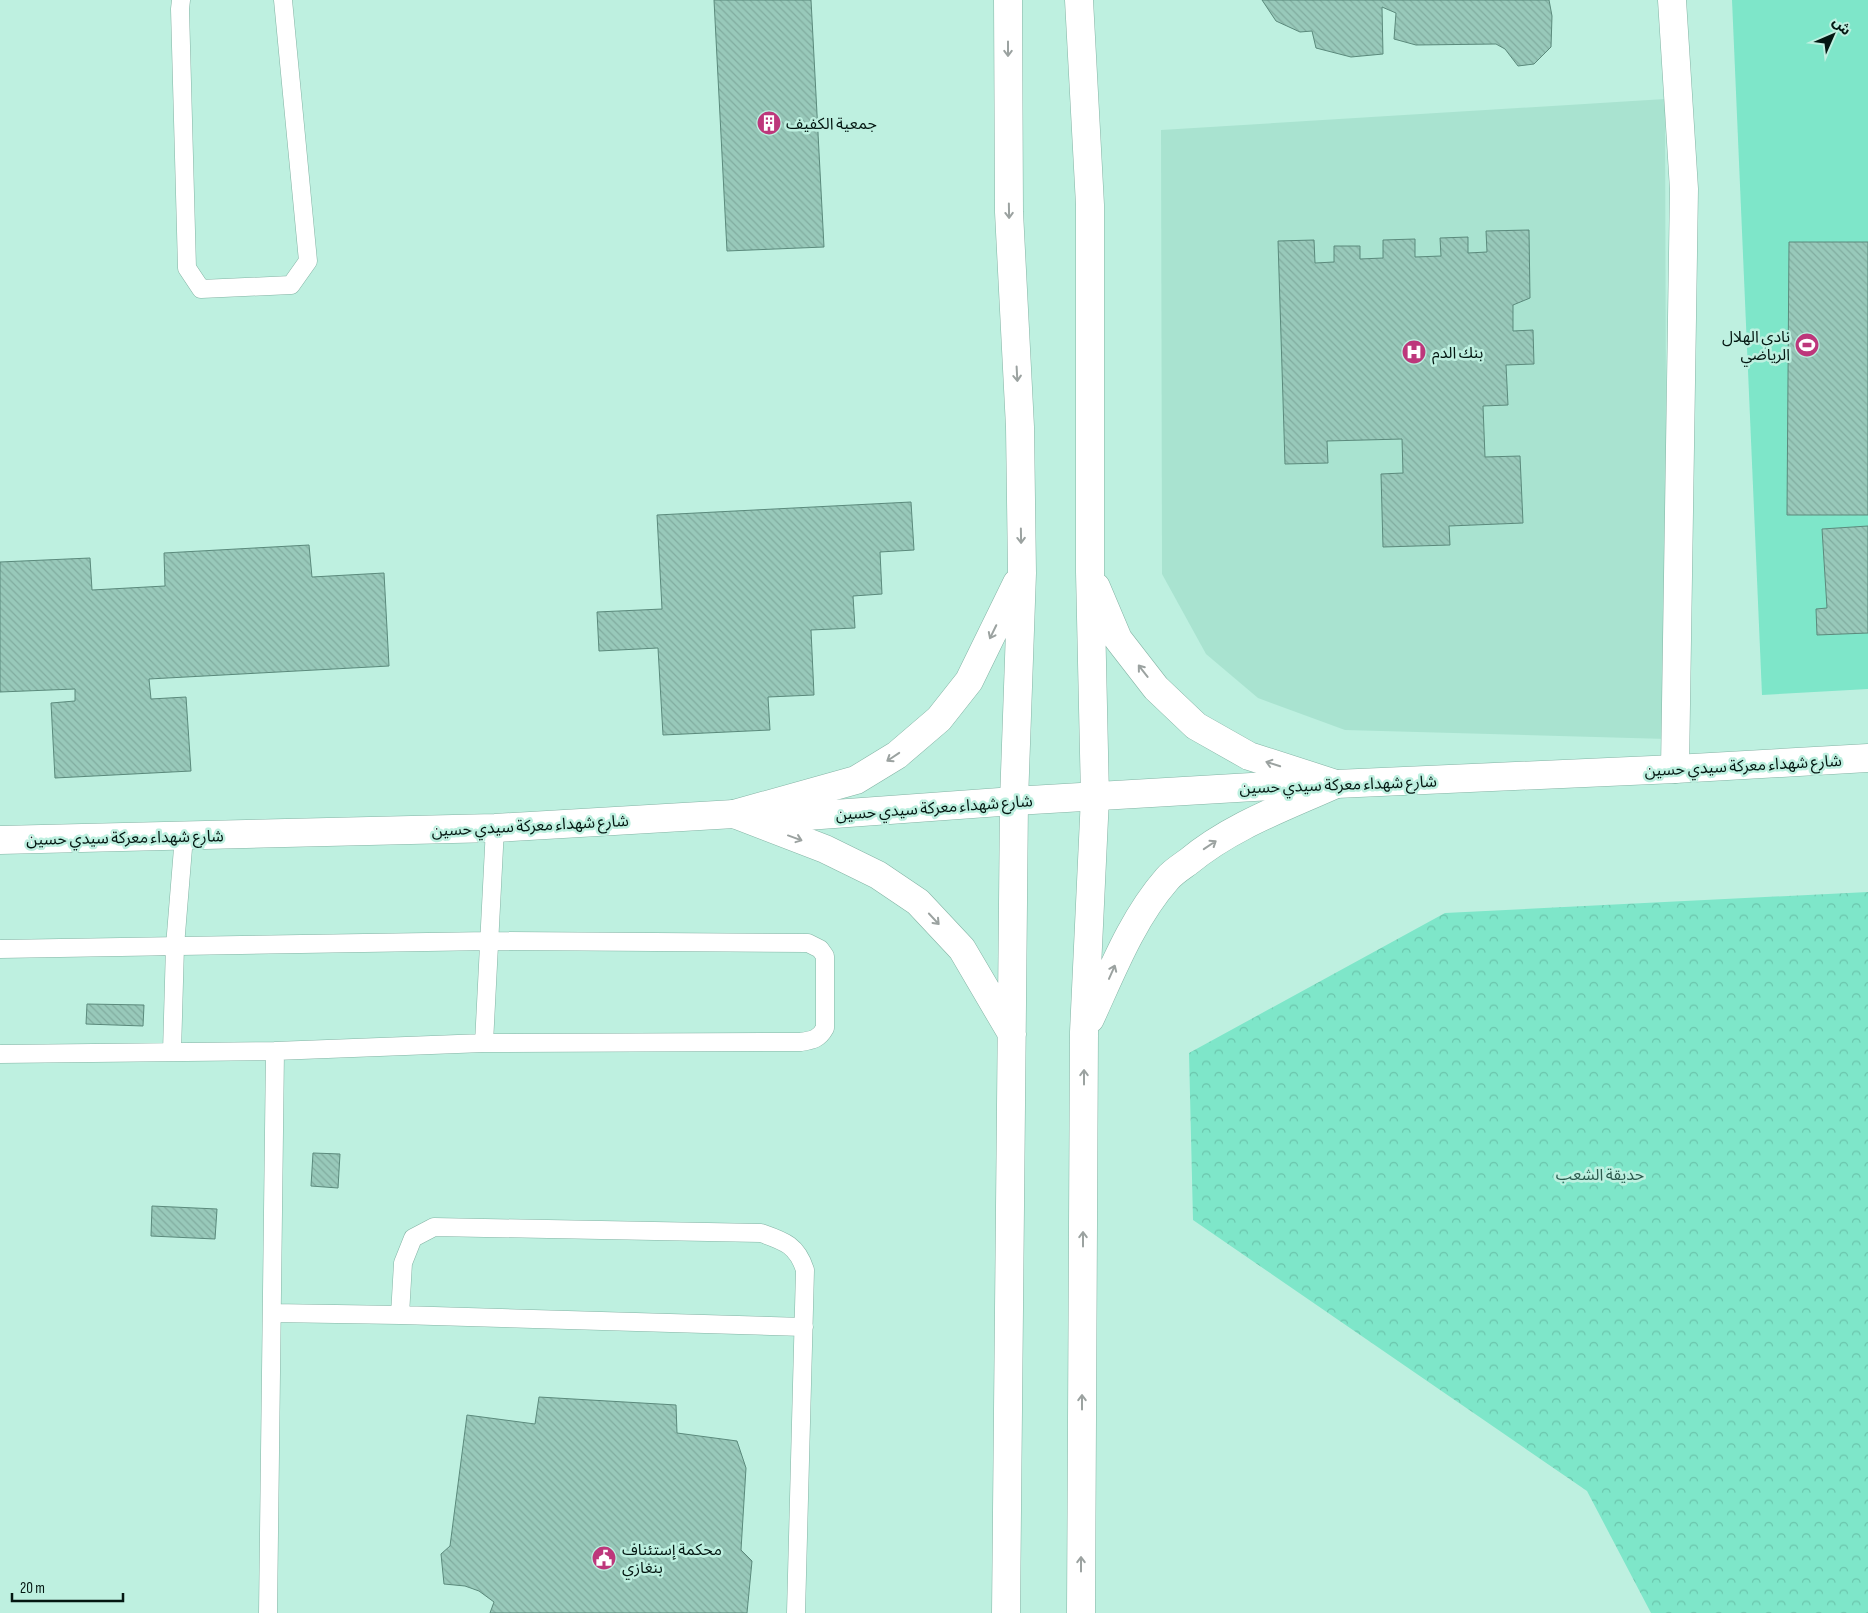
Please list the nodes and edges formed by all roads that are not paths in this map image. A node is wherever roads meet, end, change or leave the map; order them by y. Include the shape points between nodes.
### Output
1 (181, 0) edge
2 (283, 0) edge
3 (1008, 0) edge
4 (1079, 0) edge
5 (1672, 0) edge
6 (1090, 572) junction
7 (1022, 573) junction
8 (1868, 758) edge
9 (1675, 769) junction
10 (1336, 784) junction
11 (1095, 796) junction
12 (1014, 801) junction
13 (734, 814) junction
14 (495, 828) junction
15 (184, 836) junction
16 (0, 840) edge
17 (490, 941) junction
18 (175, 946) junction
19 (0, 949) edge
20 (1084, 1032) junction
21 (1012, 1034) junction
22 (484, 1043) junction
23 (275, 1051) junction
24 (172, 1052) junction
25 (0, 1054) edge
26 (272, 1313) junction
27 (400, 1315) junction
28 (804, 1327) junction
29 (268, 1613) edge
30 (796, 1613) edge
31 (1006, 1613) edge
32 (1081, 1613) edge

1 - 2 lane via 187,268 201,289 291,285 308,260
3 -> 7 main road via 1009,212 1020,427
4 - 6 main road via 1090,205
5 - 9 main road via 1684,189
10 -> 6 main road via 1249,756 1196,726 1156,688 1118,639
6 - 11 main road
7 - 12 main road
7 -> 13 main road via 969,681 939,719 897,755 856,780
8 - 9 main road, شارع شهداء معركة سيدي حسين
9 - 10 main road, شارع شهداء معركة سيدي حسين
10 - 11 main road, شارع شهداء معركة سيدي حسين
20 -> 10 main road via 1123,947 1168,878 1229,832
11 - 12 main road, شارع شهداء معركة سيدي حسين
11 - 20 main road
12 - 13 main road, شارع شهداء معركة سيدي حسين via 778,818
12 - 21 main road
13 - 14 main road, شارع شهداء معركة سيدي حسين
13 -> 21 main road via 825,849 878,875 918,902 962,949
14 - 15 main road, شارع شهداء معركة سيدي حسين
14 - 17 lane
15 - 16 main road, شارع شهداء معركة سيدي حسين
15 - 18 lane
17 - 18 lane
17 - 22 lane
17 - 22 lane via 808,943 820,949 825,956 825,1028 821,1036 801,1042
18 - 19 lane
18 - 24 lane
32 -> 20 main road
21 - 31 main road
22 - 23 lane
23 - 24 lane
23 - 26 lane
24 - 25 lane
26 - 27 lane
26 - 29 lane
27 - 28 lane
27 - 28 lane via 403,1263 413,1238 434,1227 761,1233 783,1240 801,1256 806,1270
28 - 30 lane

